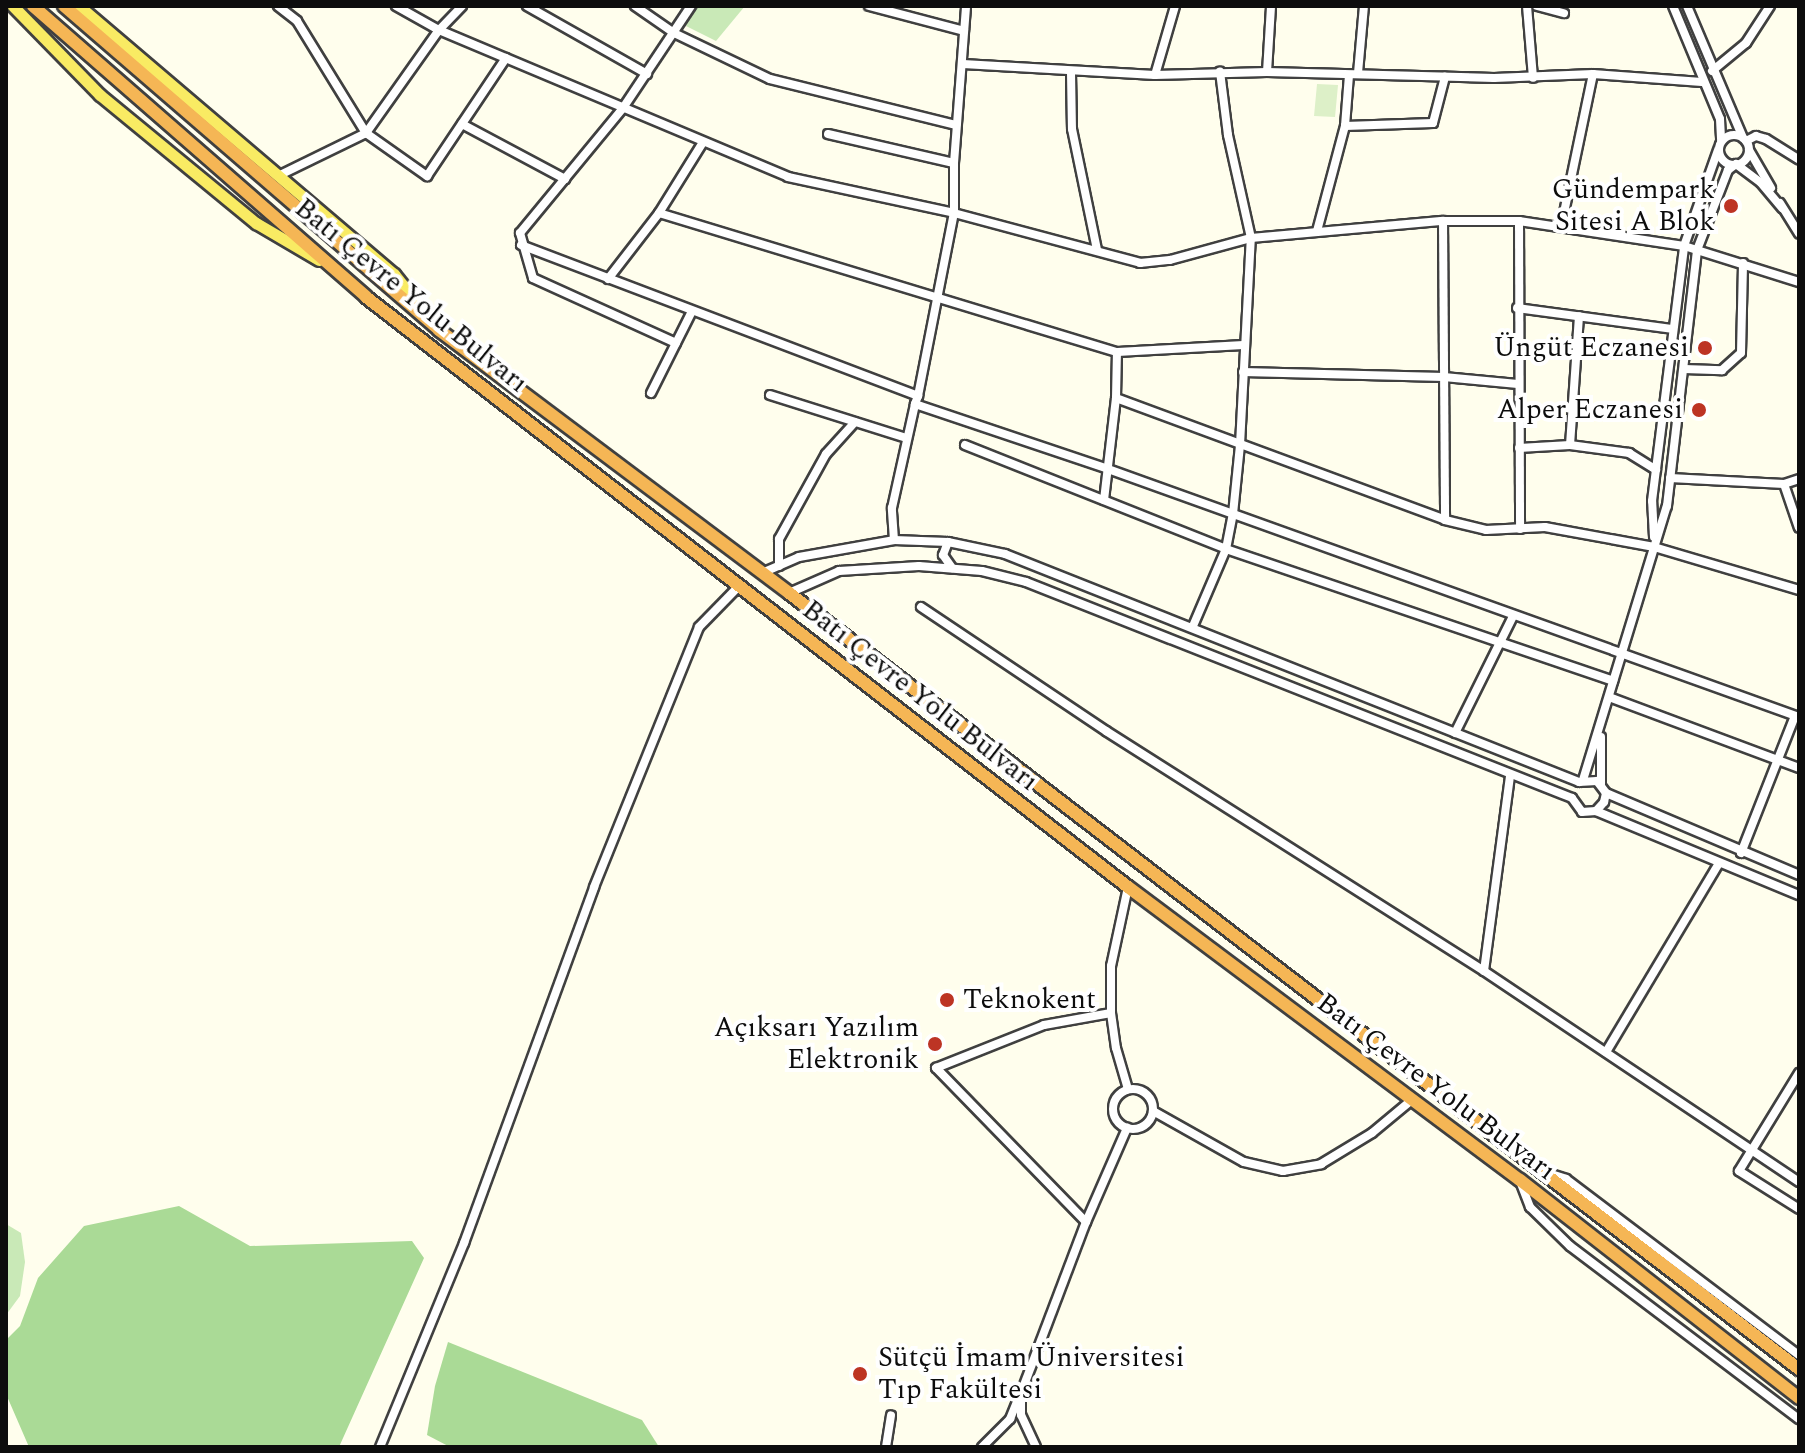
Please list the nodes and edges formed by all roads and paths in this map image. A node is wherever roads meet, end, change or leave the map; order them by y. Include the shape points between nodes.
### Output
1 (13, 6) edge
2 (33, 6) edge
3 (64, 6) edge
4 (79, 6) edge
5 (278, 6) edge
6 (396, 6) edge
7 (462, 6) edge
8 (527, 6) edge
9 (635, 6) edge
10 (869, 6) edge
11 (966, 6) edge
12 (1175, 6) edge
13 (1271, 6) edge
14 (1364, 6) edge
15 (1527, 6) edge
16 (1537, 6) edge
17 (1673, 6) edge
18 (1687, 6) edge
19 (1770, 6) edge
20 (688, 7) edge
21 (1564, 13) dead end
22 (439, 30) junction
23 (964, 31) junction
24 (674, 33) junction
25 (506, 58) junction
26 (963, 64) junction
27 (1712, 71) junction
28 (1220, 72) junction
29 (1267, 72) junction
30 (1071, 73) junction
31 (647, 74) junction
32 (1354, 74) junction
33 (1593, 74) junction
34 (1155, 75) junction
35 (1445, 77) junction
36 (1533, 78) junction
37 (1702, 82) junction
38 (623, 108) junction
39 (462, 124) junction
40 (956, 125) junction
41 (1345, 126) junction
42 (366, 133) junction
43 (828, 134) dead end
44 (1746, 143) junction
45 (702, 144) junction
46 (1720, 146) junction
47 (1799, 160) edge
48 (954, 163) junction
49 (1736, 164) junction
50 (280, 175) junction
51 (565, 179) junction
52 (1782, 208) junction
53 (659, 213) junction
54 (954, 213) junction
55 (1443, 221) junction
56 (1519, 221) junction
57 (1561, 227) junction
58 (1317, 231) junction
59 (1799, 233) edge
60 (1251, 238) junction
61 (521, 245) junction
62 (1684, 246) junction
63 (1097, 250) junction
64 (1697, 250) junction
65 (1743, 263) junction
66 (345, 276) junction
67 (608, 279) junction
68 (1799, 282) edge
69 (939, 299) junction
70 (1517, 308) junction
71 (692, 311) junction
72 (1579, 316) junction
73 (1672, 329) junction
74 (439, 330) junction
75 (676, 343) junction
76 (1244, 345) junction
77 (1117, 352) junction
78 (1684, 369) junction
79 (1243, 372) junction
80 (1444, 377) junction
81 (1518, 384) junction
82 (651, 393) dead end
83 (770, 395) dead end
84 (1116, 398) junction
85 (917, 400) junction
86 (855, 422) junction
87 (906, 438) junction
88 (965, 445) dead end
89 (1240, 445) junction
90 (1570, 445) junction
91 (1519, 448) junction
92 (1108, 469) junction
93 (1656, 470) junction
94 (1670, 478) junction
95 (1799, 479) edge
96 (1784, 484) junction
97 (1104, 500) junction
98 (1233, 514) junction
99 (1445, 520) junction
100 (1799, 528) edge
101 (1520, 529) junction
102 (894, 540) junction
103 (948, 542) junction
104 (1654, 547) junction
105 (1226, 549) junction
106 (779, 566) junction
107 (952, 568) junction
108 (762, 573) junction
109 (739, 586) junction
110 (1799, 590) edge
111 (789, 593) junction
112 (921, 607) dead end
113 (1513, 616) junction
114 (1193, 626) junction
115 (1500, 642) junction
116 (1620, 654) junction
117 (1613, 681) junction
118 (1609, 697) junction
119 (1797, 716) edge
120 (1601, 728) junction
121 (1455, 733) junction
122 (1776, 759) junction
123 (1799, 768) edge
124 (1510, 776) junction
125 (1581, 781) junction
126 (1603, 788) junction
127 (1572, 798) junction
128 (1596, 811) junction
129 (1741, 853) junction
130 (1719, 863) junction
131 (1799, 875) edge
132 (1128, 887) junction
133 (1799, 895) edge
134 (1484, 971) junction
135 (1111, 1013) junction
136 (1606, 1052) junction
137 (1799, 1073) edge
138 (1128, 1089) junction
139 (1795, 1090) edge
140 (1413, 1099) junction
141 (1153, 1111) junction
142 (1127, 1128) junction
143 (1751, 1153) junction
144 (1544, 1171) junction
145 (1520, 1180) junction
146 (1799, 1182) edge
147 (1799, 1209) edge
148 (1086, 1222) junction
149 (1799, 1355) edge
150 (1799, 1369) edge
151 (1021, 1393) junction
152 (1799, 1398) edge
153 (891, 1415) dead end
154 (1799, 1419) edge
155 (380, 1447) edge
156 (886, 1447) edge
157 (982, 1447) edge
158 (1036, 1447) edge

1 - 66 main road via 100,95 256,223
2 - 66 highway, Batı Çevre Yolu Bulvarı
3 - 74 highway, Batı Çevre Yolu Bulvarı
4 - 50 main road
5 - 42 street via 297,21
6 - 22 street
7 - 22 street
8 - 31 street
9 - 24 street
10 - 23 street
11 - 23 street
12 - 34 street
13 - 29 street
14 - 32 street
15 - 36 street
16 - 21 street
17 - 37 street
18 - 27 street
19 - 27 street via 1746,43
20 - 24 street
22 - 25 street
22 - 42 street
23 - 26 street
24 - 31 street
24 - 40 street via 770,79
25 - 38 street
25 - 39 street
26 - 30 street
26 - 40 street
27 - 44 street
28 - 29 street
28 - 34 street
28 - 60 street
29 - 32 street
30 - 34 street
30 - 63 street via 1072,129
31 - 38 street
32 - 35 street
32 - 41 street
33 - 36 street
33 - 37 street
33 - 57 street
35 - 36 street
35 - 41 street via 1433,123
37 - 46 street via 1720,119
38 - 45 street
38 - 51 street
39 - 42 street via 427,176
39 - 51 street
40 - 48 street
41 - 58 street
42 - 50 street
43 - 48 street
44 - 46 street via 1729,135
44 - 47 street via 1756,136 1766,139
44 - 49 street via 1745,159
44 - 52 street
45 - 53 street
45 - 54 street via 788,177
46 - 49 street via 1726,163
46 - 62 street
48 - 54 street
49 - 52 street
49 - 64 street via 1728,170
50 - 74 main road via 394,274
51 - 61 street via 520,233
52 - 59 street
53 - 67 street
53 - 69 street
54 - 63 street
54 - 69 street
55 - 56 street
55 - 58 street
55 - 80 street
56 - 57 street
56 - 70 street
57 - 62 street
58 - 60 street
60 - 63 street via 1140,263
60 - 76 street
61 - 67 street
61 - 75 street via 533,278
62 - 64 street
62 - 73 street
64 - 65 street
64 - 78 street
65 - 68 street
65 - 78 street via 1741,353 1722,370
66 - 109 highway, Batı Çevre Yolu Bulvarı
67 - 71 street
69 - 77 street
69 - 85 street
70 - 72 street
70 - 81 street
71 - 75 street
71 - 85 street
72 - 73 street
72 - 90 street
73 - 93 street
74 - 108 highway, Batı Çevre Yolu Bulvarı
75 - 82 street
76 - 77 street
76 - 79 street
77 - 84 street
78 - 94 street
79 - 80 street
79 - 89 street
80 - 81 street
80 - 99 street
81 - 91 street
83 - 86 street
84 - 89 street
84 - 92 street
85 - 87 street
85 - 92 street
86 - 87 street
86 - 106 street via 826,454 779,539
87 - 102 street via 892,508
88 - 97 street
89 - 98 street
89 - 99 street
90 - 91 street
90 - 93 street via 1629,453
91 - 101 street
92 - 97 street
92 - 98 street
93 - 104 street
94 - 96 street
94 - 104 street
95 - 96 street
96 - 100 street
97 - 105 street
98 - 105 street
98 - 113 street
99 - 101 street via 1486,530
101 - 104 street via 1545,527
102 - 103 street
102 - 106 street via 799,557
103 - 107 street via 943,555
103 - 114 street via 1005,554
104 - 110 street
104 - 116 street
105 - 114 street
105 - 115 street
106 - 108 street
107 - 111 street via 839,571
107 - 124 street via 1052,591
108 - 111 highway, Batı Çevre Yolu Bulvarı
109 - 132 highway, Batı Çevre Yolu Bulvarı
109 - 155 street via 699,627 594,887 453,1271
111 - 144 highway, Batı Çevre Yolu Bulvarı
112 - 134 street
113 - 115 street
113 - 116 street
114 - 121 street
115 - 117 street
115 - 121 street
116 - 117 street
116 - 119 street
117 - 118 street
118 - 120 street
118 - 122 street
119 - 122 street
120 - 125 street
120 - 126 street
121 - 125 street
122 - 123 street
122 - 129 street
124 - 127 street
124 - 134 street
125 - 126 street
125 - 127 street
126 - 128 street via 1604,802
126 - 129 street
127 - 128 street via 1582,812
128 - 130 street
129 - 131 street
130 - 133 street
130 - 136 street
132 - 135 street via 1111,966
132 - 140 highway, Batı Çevre Yolu Bulvarı
134 - 136 street
135 - 138 street
135 - 148 street via 1044,1025 936,1068
136 - 143 street
137 - 139 street
138 - 141 street via 1146,1094
138 - 142 street via 1113,1107 1116,1120
139 - 143 street
140 - 141 street via 1372,1133 1321,1164 1283,1171 1244,1162
140 - 145 highway, Batı Çevre Yolu Bulvarı
141 - 142 street via 1141,1127
142 - 148 street
143 - 146 street
143 - 147 street via 1739,1171
144 - 149 street via 1566,1179
144 - 150 highway, Batı Çevre Yolu Bulvarı
145 - 152 highway, Batı Çevre Yolu Bulvarı
145 - 154 street via 1530,1207 1570,1246
148 - 151 street
151 - 157 street via 1010,1419
151 - 158 street via 1021,1415
153 - 156 street

